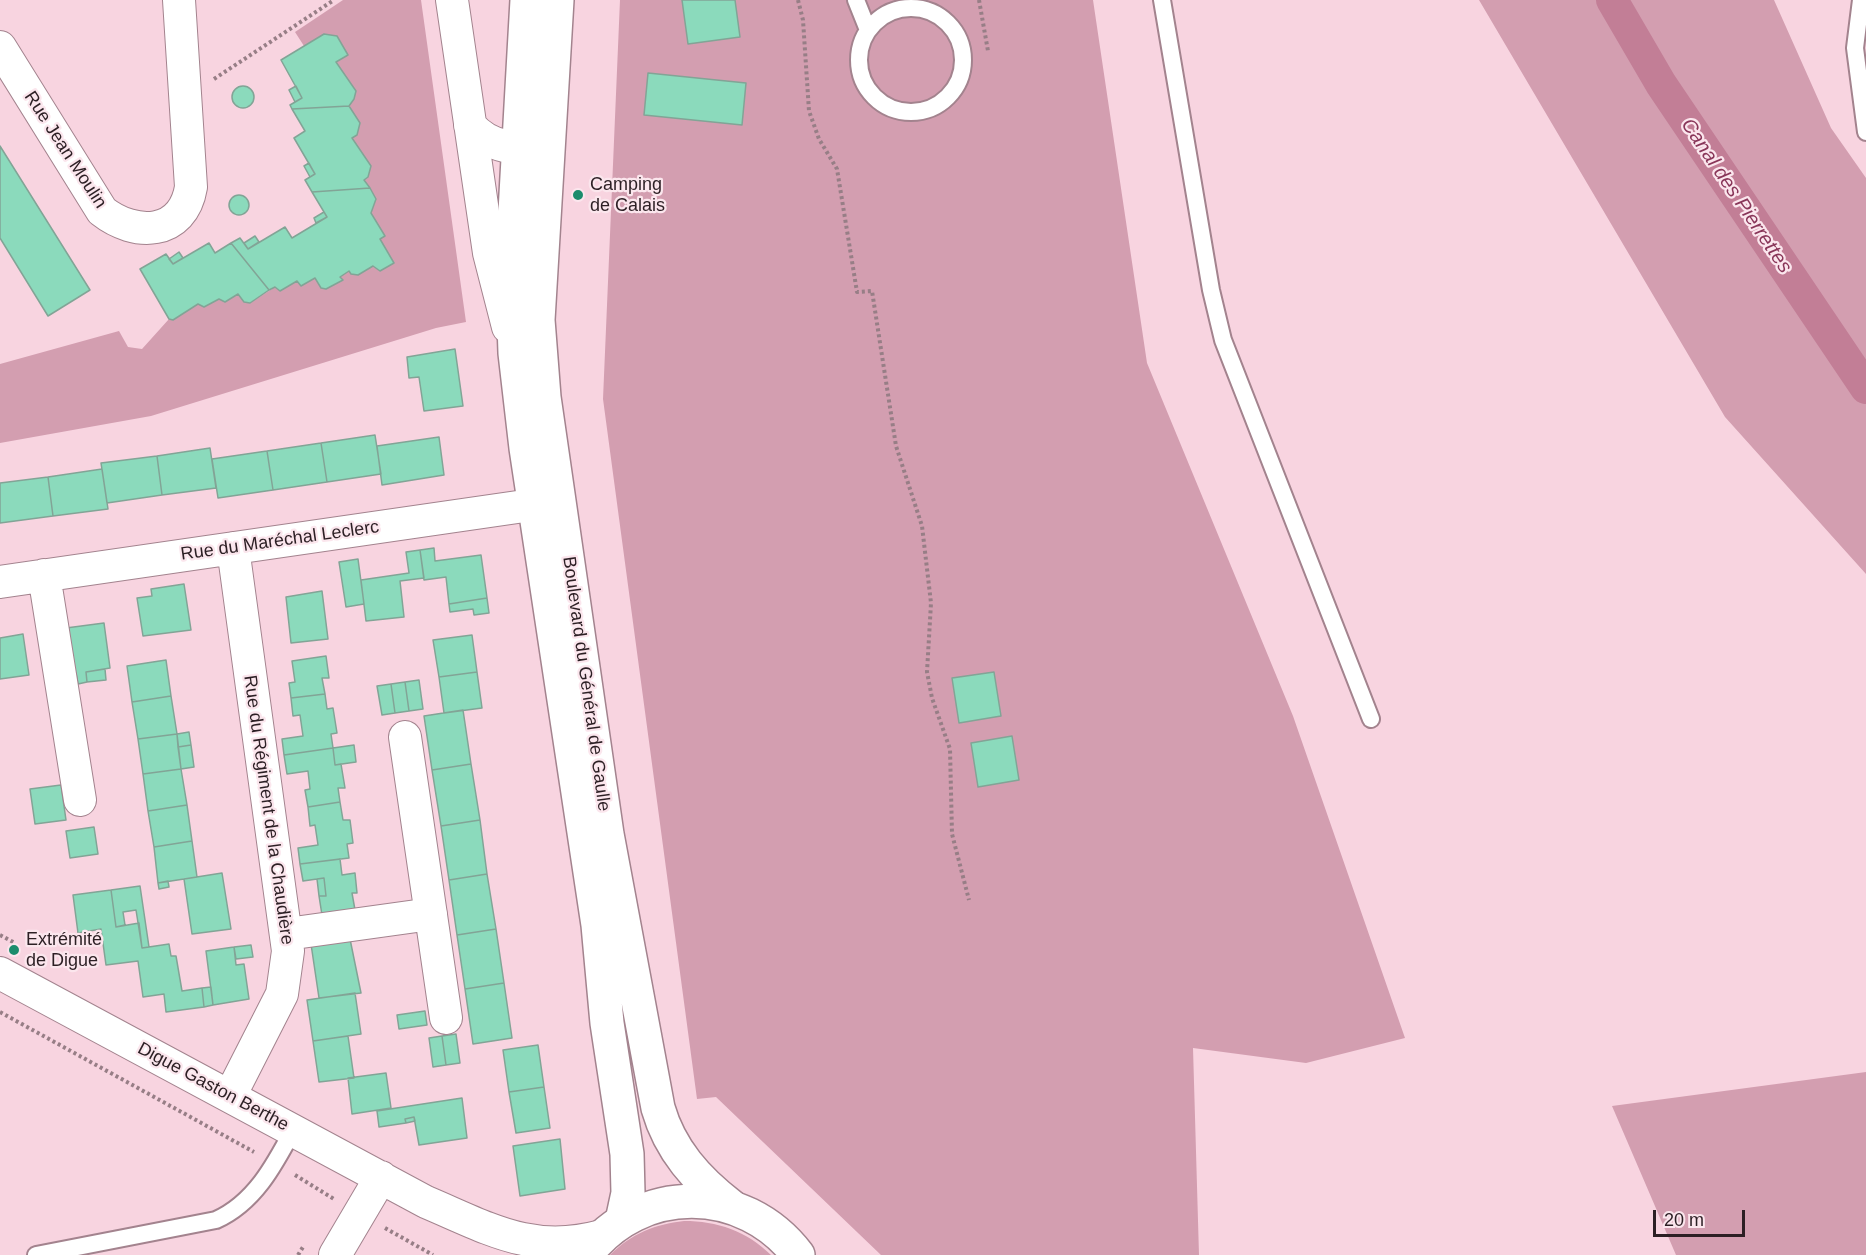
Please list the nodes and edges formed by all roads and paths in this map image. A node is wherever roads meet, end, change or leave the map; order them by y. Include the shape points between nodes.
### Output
1 (179, 0) edge
2 (334, 0) edge
3 (452, 0) edge
4 (526, 0) edge
5 (557, 0) edge
6 (798, 0) edge
7 (856, 0) edge
8 (979, 0) edge
9 (1162, 0) edge
10 (1861, 0) edge
11 (926, 4) edge
12 (868, 30) junction
13 (0, 47) edge
14 (988, 51) dead end
15 (185, 99) junction
16 (470, 124) junction
17 (1866, 132) edge
18 (550, 133) junction
19 (518, 147) junction
20 (515, 353) junction
21 (547, 503) junction
22 (232, 548) junction
23 (44, 575) junction
24 (0, 582) edge
25 (1371, 719) dead end
26 (405, 737) dead end
27 (80, 800) dead end
28 (969, 900) dead end
29 (431, 914) junction
30 (286, 934) junction
31 (0, 972) edge
32 (0, 1012) edge
33 (446, 1017) dead end
34 (230, 1096) junction
35 (293, 1130) junction
36 (249, 1149) dead end
37 (381, 1177) junction
38 (426, 1202) junction
39 (731, 1206) junction
40 (603, 1237) edge
41 (36, 1255) edge
42 (335, 1255) edge
43 (493, 1255) edge
44 (798, 1255) edge

1 - 15 street, Rue Jean Moulin
2 - 15 path
3 - 16 street, Boulevard du Général de Gaulle
4 - 19 street, Boulevard du Général de Gaulle
5 - 18 street, Boulevard du Général de Gaulle
6 - 28 path via 803,20 809,111 819,139 837,169 857,292 873,291 896,446 922,526 931,603 927,672 950,749 952,834
7 - 12 lane
8 - 14 path
9 - 25 lane via 1223,340
10 - 17 lane via 1855,48
11 - 12 lane via 893,11
11 - 12 lane via 951,26 963,55 956,86 933,107 918,112 902,111 886,106 868,90 859,60
13 - 15 street, Rue Jean Moulin via 90,195 112,218 134,228 160,226 172,220 189,200
16 - 19 street via 487,141
16 - 20 street, Boulevard du Général de Gaulle via 489,253
18 - 19 street via 537,144
18 - 21 street, Boulevard du Général de Gaulle via 538,328
19 - 20 street, Boulevard du Général de Gaulle via 512,274
20 - 21 street, Boulevard du Général de Gaulle
21 - 22 street, Rue du Maréchal Leclerc
21 - 39 street, Boulevard du Général de Gaulle via 658,1108 686,1164 703,1184
21 - 40 street, Boulevard du Général de Gaulle via 607,1023 627,1154 627,1193
22 - 23 street, Rue du Maréchal Leclerc
22 - 30 street, Rue du Régiment de la Chaudière
23 - 24 street, Rue du Maréchal Leclerc
23 - 27 street
26 - 29 street
29 - 30 street
29 - 33 street
30 - 34 street, Rue du Régiment de la Chaudière via 287,968 282,994
31 - 34 street, Digue Gaston Berthe
32 - 36 path, Digue Gaston Berthe
34 - 35 street, Digue Gaston Berthe
35 - 37 street, Digue Gaston Berthe
35 - 41 lane via 275,1164 245,1204 233,1213 216,1220
37 - 38 street, Digue Gaston Berthe
37 - 42 street
38 - 40 street, Digue Gaston Berthe via 495,1232 531,1242 559,1244
38 - 43 street, Digue Gaston Berthe
39 - 40 street via 709,1201 675,1201 642,1210
39 - 44 street via 765,1222

